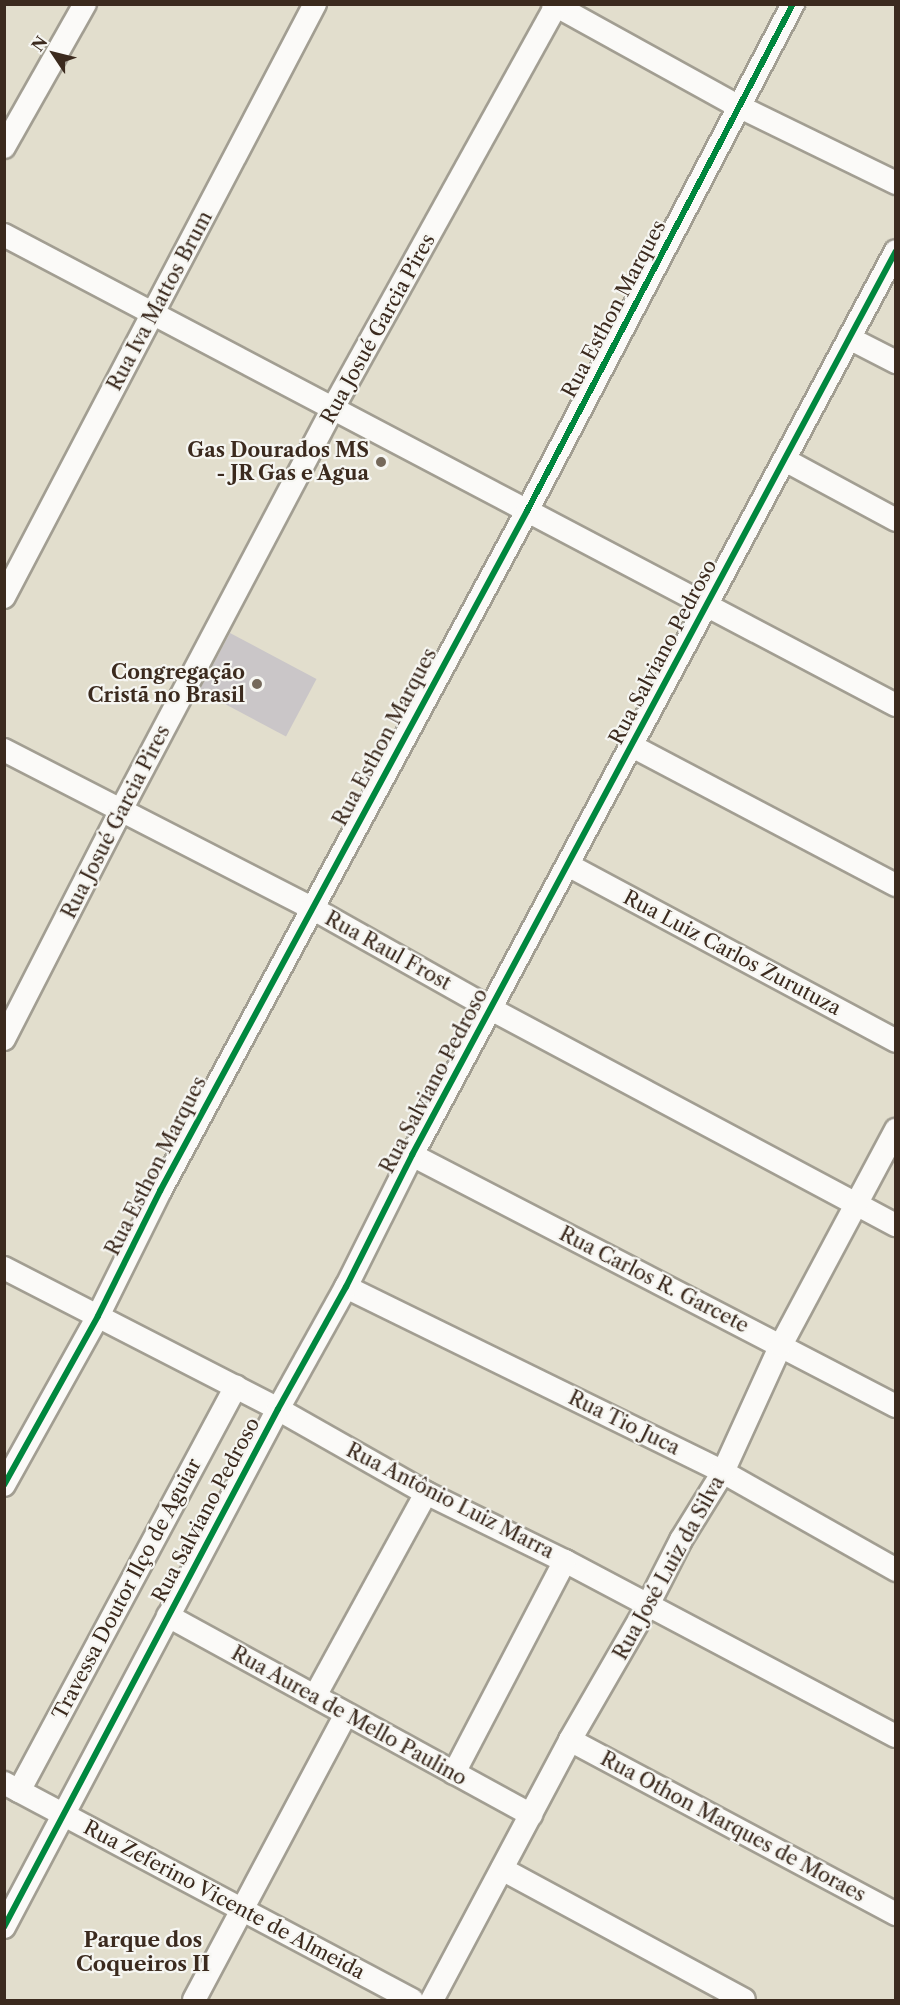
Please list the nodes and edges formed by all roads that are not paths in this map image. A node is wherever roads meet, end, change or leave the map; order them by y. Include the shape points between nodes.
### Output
1 (85, 4) edge
2 (315, 4) edge
3 (793, 4) edge
4 (555, 5) edge
5 (738, 106) junction
6 (4, 147) edge
7 (896, 183) edge
8 (4, 235) edge
9 (896, 251) edge
10 (153, 313) junction
11 (849, 338) junction
12 (896, 362) edge
13 (333, 408) junction
14 (785, 460) junction
15 (526, 512) junction
16 (896, 520) edge
17 (4, 597) edge
18 (706, 605) junction
19 (896, 705) edge
20 (632, 746) junction
21 (4, 750) edge
22 (120, 812) junction
23 (568, 865) junction
24 (896, 885) edge
25 (312, 908) junction
26 (491, 1009) junction
27 (4, 1039) edge
28 (896, 1041) edge
29 (896, 1130) edge
30 (412, 1155) junction
31 (856, 1204) junction
32 (896, 1225) edge
33 (4, 1268) edge
34 (346, 1287) junction
35 (98, 1316) junction
36 (782, 1345) junction
37 (236, 1387) junction
38 (896, 1406) edge
39 (278, 1409) junction
40 (723, 1472) junction
41 (4, 1485) edge
42 (426, 1493) junction
43 (565, 1561) junction
44 (896, 1570) edge
45 (648, 1605) junction
46 (168, 1616) junction
47 (315, 1696) junction
48 (346, 1714) junction
49 (896, 1736) edge
50 (570, 1740) junction
51 (454, 1773) junction
52 (12, 1787) edge
53 (64, 1815) junction
54 (531, 1815) junction
55 (502, 1869) junction
56 (242, 1910) junction
57 (896, 1914) edge
58 (4, 1927) edge
59 (194, 2001) edge
60 (412, 2001) edge
61 (432, 2001) edge
62 (744, 2001) edge

1 - 6 street
2 - 10 street, Rua Iva Mattos Brum
3 - 5 street, Rua Esthon Marques
4 - 5 street
4 - 13 street, Rua Josué Garcia Pires
5 - 7 street
5 - 15 street, Rua Esthon Marques
8 - 10 street
9 - 11 street, Rua Salviano Pedroso
10 - 13 street
10 - 17 street, Rua Iva Mattos Brum
11 - 12 street
11 - 14 street, Rua Salviano Pedroso
13 - 15 street
13 - 22 street, Rua Josué Garcia Pires
14 - 16 street
14 - 18 street, Rua Salviano Pedroso
15 - 18 street
15 - 25 street, Rua Esthon Marques
18 - 19 street
18 - 20 street, Rua Salviano Pedroso
20 - 23 street, Rua Salviano Pedroso
20 - 24 street
21 - 22 street, Rua Raul Frost
22 - 25 street, Rua Raul Frost
22 - 27 street, Rua Josué Garcia Pires
23 - 26 street, Rua Salviano Pedroso
23 - 28 street, Rua Luiz Carlos Zurutuza
25 - 26 street, Rua Raul Frost
25 - 35 street, Rua Esthon Marques via 160,1191
26 - 30 street, Rua Salviano Pedroso
26 - 31 street, Rua Raul Frost
29 - 31 street, Rua José Luiz da Silva
30 - 34 street, Rua Salviano Pedroso
30 - 36 street, Rua Carlos R. Garcete
31 - 32 street, Rua Raul Frost
31 - 36 street, Rua José Luiz da Silva
33 - 35 street, Rua Antônio Luiz Marra
34 - 39 street, Rua Salviano Pedroso
34 - 40 street, Rua Tio Juca
35 - 37 street, Rua Antônio Luiz Marra
35 - 41 street, Rua Esthon Marques
36 - 38 street, Rua Carlos R. Garcete
36 - 40 street, Rua José Luiz da Silva
37 - 39 street, Rua Antônio Luiz Marra
37 - 52 street, Travessa Doutor Ilço de Aguiar
39 - 42 street, Rua Antônio Luiz Marra
39 - 46 street, Rua Salviano Pedroso
40 - 44 street, Rua Tio Juca
40 - 45 street, Rua José Luiz da Silva via 681,1540
42 - 43 street, Rua Antônio Luiz Marra
42 - 47 street
43 - 45 street, Rua Antônio Luiz Marra
43 - 51 street
45 - 49 street, Rua Antônio Luiz Marra
45 - 50 street, Rua José Luiz da Silva
46 - 47 street, Rua Aurea de Mello Paulino
46 - 53 street, Rua Salviano Pedroso
47 - 48 street, Rua Aurea de Mello Paulino
48 - 51 street, Rua Aurea de Mello Paulino
48 - 56 street
50 - 54 street, Rua José Luiz da Silva
50 - 57 street, Rua Othon Marques de Moraes
51 - 54 street, Rua Aurea de Mello Paulino
52 - 53 street, Rua Zeferino Vicente de Almeida
53 - 56 street, Rua Zeferino Vicente de Almeida
53 - 58 street, Rua Salviano Pedroso
54 - 55 street, Rua José Luiz da Silva
55 - 61 street, Rua José Luiz da Silva
55 - 62 street
56 - 59 street
56 - 60 street, Rua Zeferino Vicente de Almeida

